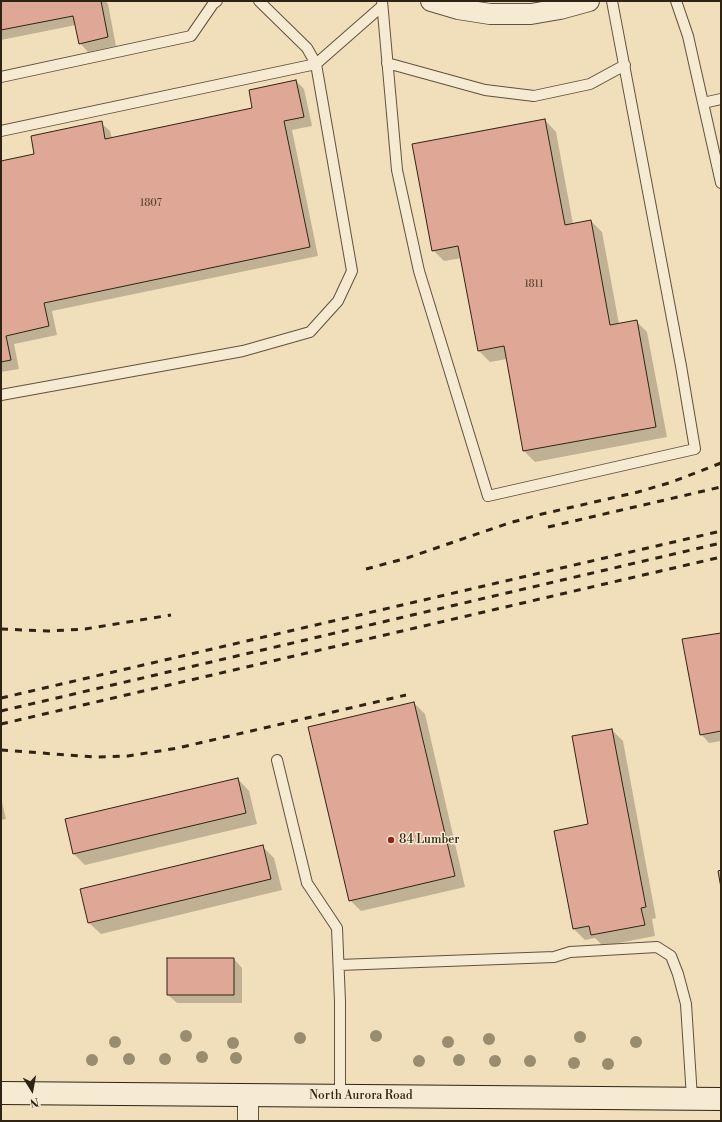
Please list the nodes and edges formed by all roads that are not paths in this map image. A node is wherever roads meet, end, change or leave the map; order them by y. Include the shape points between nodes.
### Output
1 (217, 1) edge
2 (259, 1) edge
3 (431, 1) edge
4 (589, 1) edge
5 (612, 1) edge
6 (676, 1) edge
7 (382, 4) edge
8 (387, 63) junction
9 (316, 64) junction
10 (625, 65) junction
11 (1, 77) edge
12 (721, 98) edge
13 (703, 103) junction
14 (1, 131) edge
15 (721, 183) edge
16 (1, 395) edge
17 (277, 760) dead end
18 (339, 965) junction
19 (1, 1093) edge
20 (248, 1095) junction
21 (340, 1096) junction
22 (692, 1098) junction
23 (721, 1099) edge
24 (248, 1121) edge

1 - 11 lane via 191,36
2 - 9 lane via 307,48
3 - 4 street via 458,9 490,14 531,14
5 - 10 lane
6 - 13 lane via 688,36
7 - 8 lane
7 - 9 lane
8 - 10 lane via 485,90 534,96 590,84
8 - 10 lane via 397,170 419,272 488,496 695,450
9 - 14 lane
9 - 16 lane via 352,271 338,301 310,332 244,351
12 - 13 lane
13 - 15 lane
17 - 18 lane via 307,883 338,928
18 - 21 lane
18 - 22 lane via 554,957 570,952 657,947 671,956 686,1004
19 - 20 main road, North Aurora Road
20 - 21 main road, North Aurora Road
20 - 24 street
21 - 22 main road, North Aurora Road
22 - 23 main road, North Aurora Road

